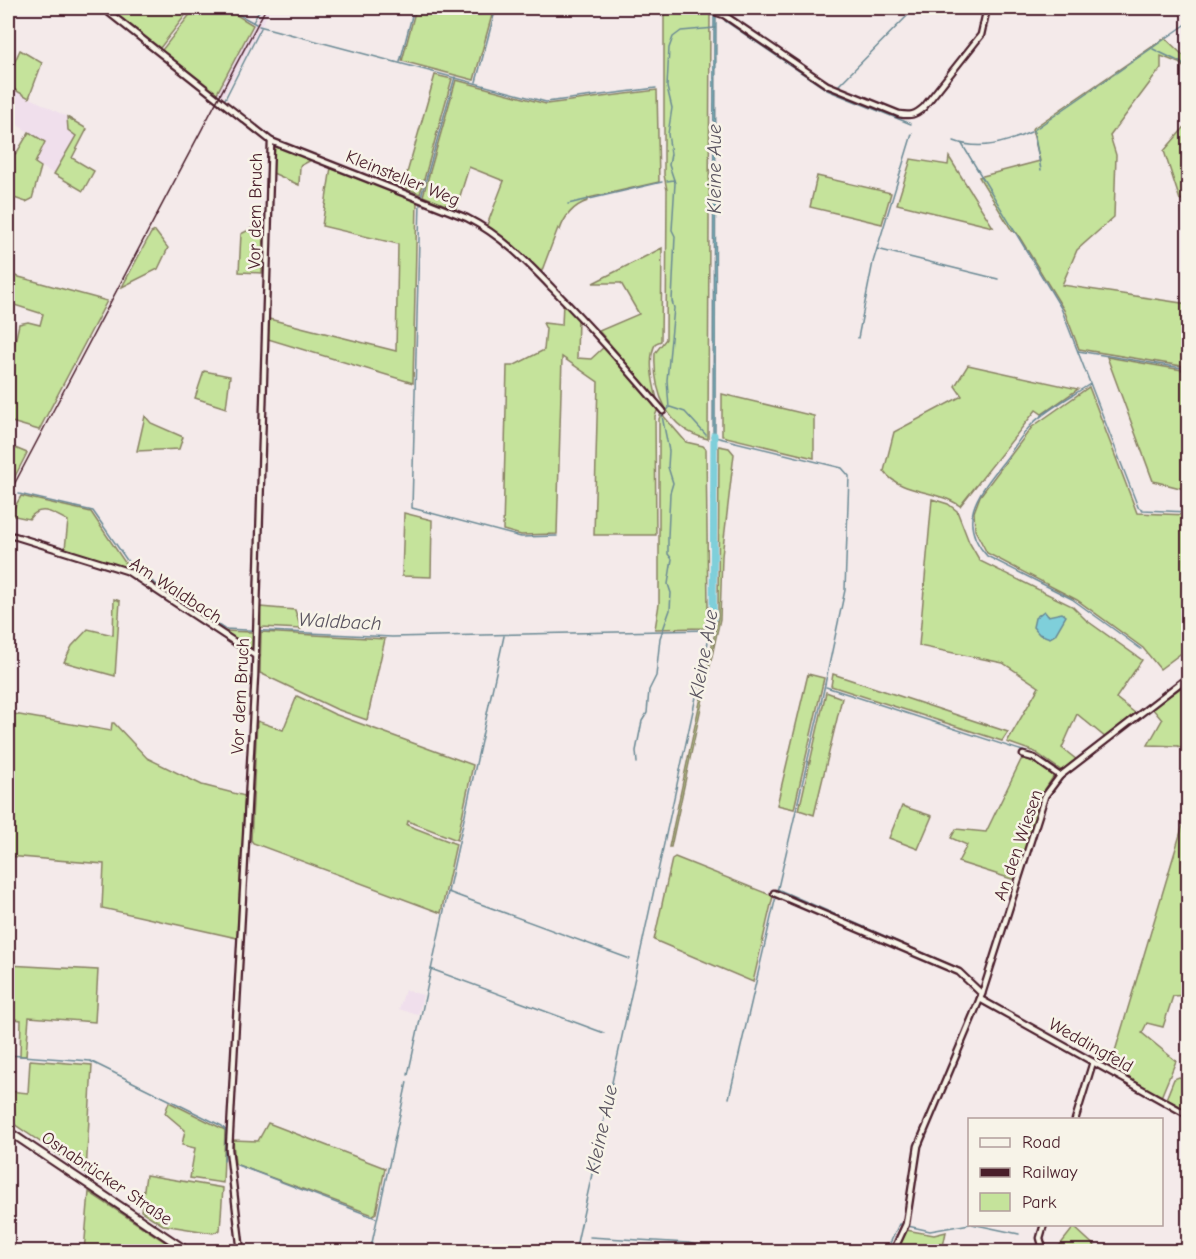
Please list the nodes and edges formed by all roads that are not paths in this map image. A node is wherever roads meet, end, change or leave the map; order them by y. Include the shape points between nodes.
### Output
1 (103, 8) edge
2 (703, 8) edge
3 (987, 8) edge
4 (271, 141) junction
5 (663, 411) dead end
6 (8, 537) edge
7 (256, 656) junction
8 (1188, 677) edge
9 (1023, 755) dead end
10 (1060, 776) junction
11 (776, 894) dead end
12 (981, 996) junction
13 (1093, 1062) junction
14 (1188, 1115) edge
15 (1075, 1118) edge
16 (8, 1131) edge
17 (1044, 1226) edge
18 (189, 1251) edge
19 (241, 1251) edge
20 (892, 1251) edge
21 (1044, 1251) edge

1 - 4 street, Kleinsteller Weg
2 - 3 street via 718,12 837,90 899,114 916,115 981,35
4 - 5 street, Kleinsteller Weg via 467,218 503,240 596,333
4 - 7 street, Vor dem Bruch
6 - 7 street, Am Waldbach via 127,571
7 - 19 street, Vor dem Bruch via 229,1149
8 - 10 street, An den Wiesen
9 - 10 street
10 - 12 street, An den Wiesen via 1045,796
11 - 12 street via 959,972
12 - 13 street, Weddingfeld
12 - 20 street, An den Wiesen via 918,1146 905,1226
13 - 14 street, Weddingfeld
13 - 15 street
16 - 18 main road, Osnabrücker Straße
17 - 21 street

